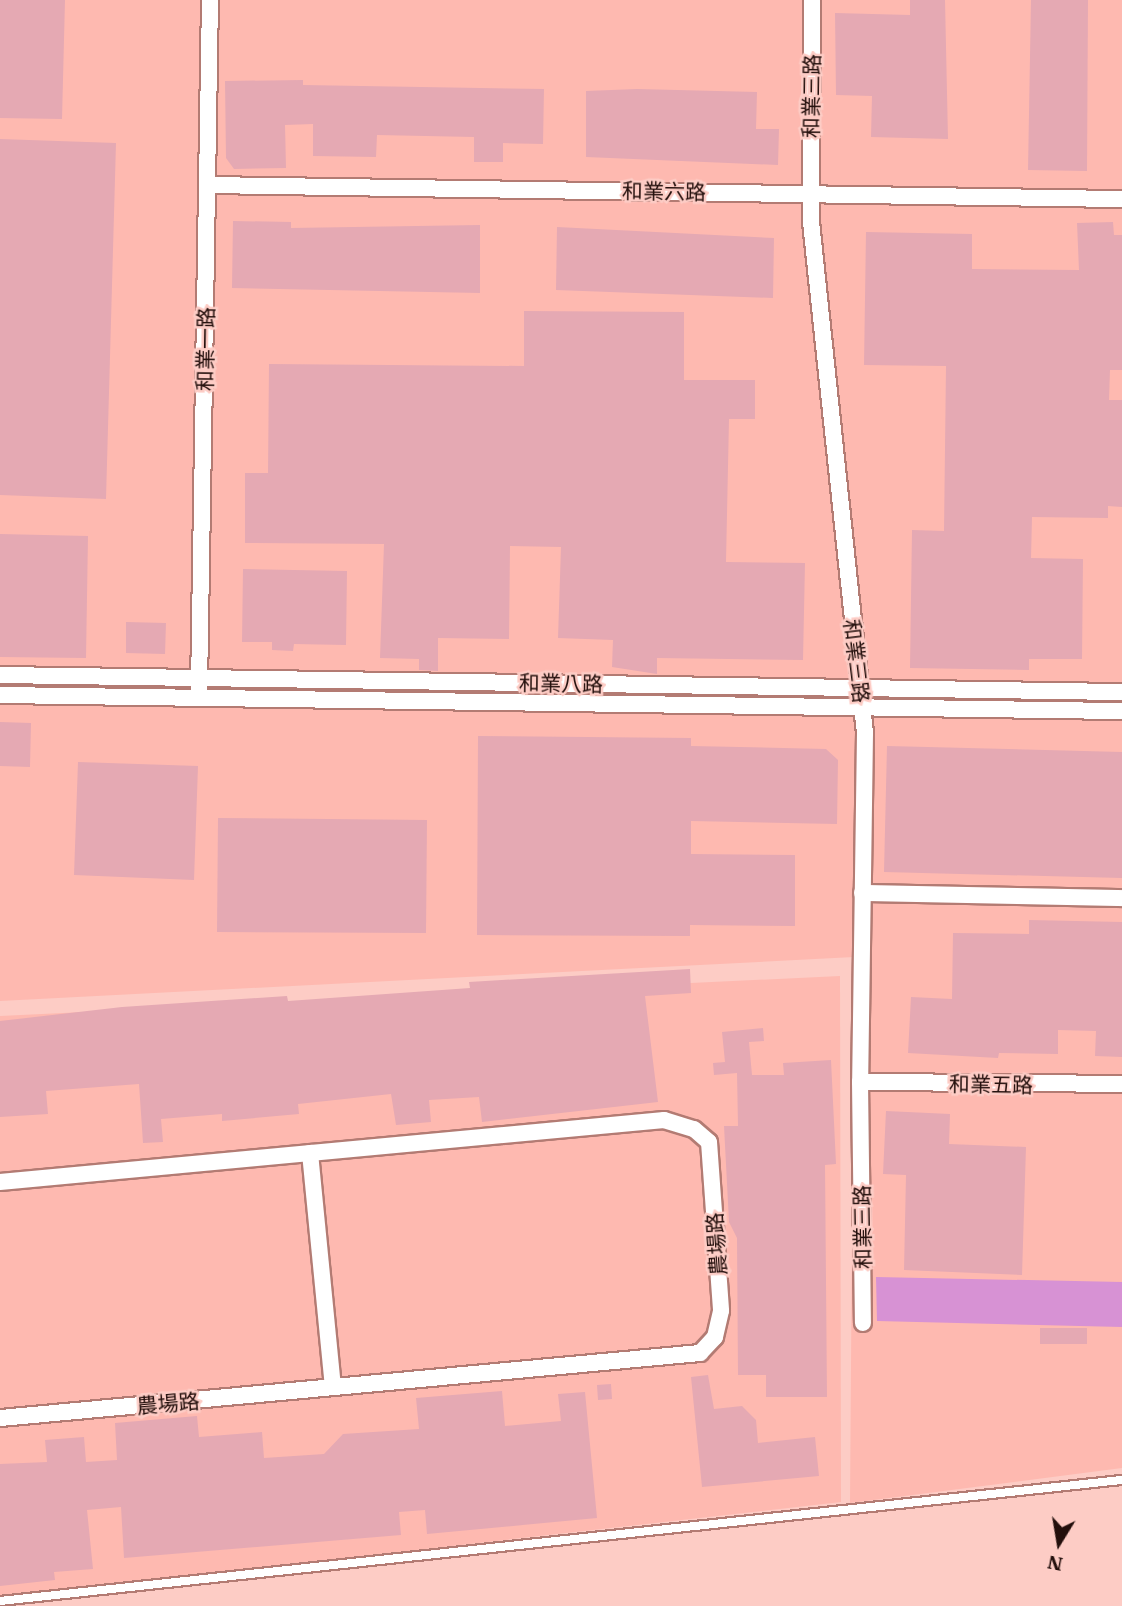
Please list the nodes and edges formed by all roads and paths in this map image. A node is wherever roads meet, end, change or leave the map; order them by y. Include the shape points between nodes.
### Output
1 (210, 0) edge
2 (813, 0) edge
3 (207, 185) junction
4 (811, 194) junction
5 (1122, 199) edge
6 (0, 675) edge
7 (200, 680) junction
8 (859, 686) junction
9 (1122, 692) edge
10 (0, 695) edge
11 (199, 697) junction
12 (863, 708) junction
13 (1122, 711) edge
14 (862, 893) junction
15 (1122, 898) edge
16 (860, 1083) junction
17 (1122, 1084) edge
18 (310, 1153) junction
19 (0, 1182) edge
20 (863, 1323) dead end
21 (333, 1387) junction
22 (0, 1418) edge
23 (1122, 1480) edge
24 (0, 1601) edge

1 - 3 street, 和業一路
2 - 4 street, 和業三路
3 - 4 street, 和業六路
3 - 7 street, 和業一路
4 - 5 street, 和業六路
4 - 8 street, 和業三路
6 - 7 street, 和業八路
7 - 8 street, 和業八路
7 - 11 street, 和業一路
8 - 9 street, 和業八路
8 - 12 street, 和業三路
10 - 11 street, 和業八路
11 - 12 street, 和業八路
12 - 13 street, 和業八路
12 - 14 street, 和業三路
14 - 15 street
14 - 16 street, 和業三路
16 - 17 street, 和業五路
16 - 20 street, 和業三路
18 - 19 street, 農場路
18 - 21 street
18 - 21 street, 農場路 via 664,1120 694,1129 709,1142 721,1311 715,1337 700,1353
21 - 22 street, 農場路
23 - 24 lane

